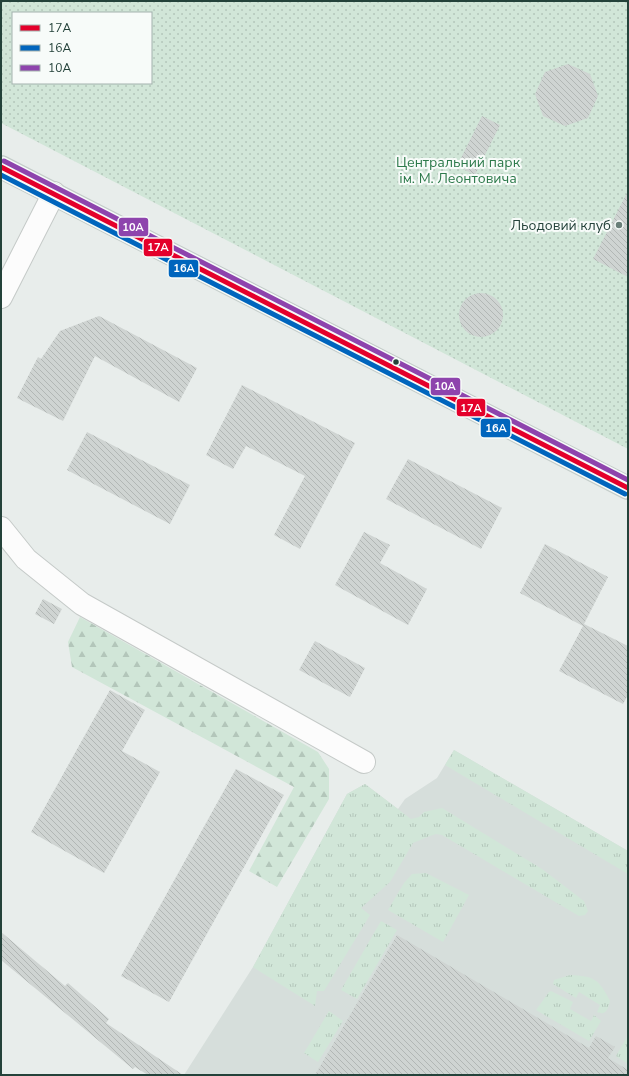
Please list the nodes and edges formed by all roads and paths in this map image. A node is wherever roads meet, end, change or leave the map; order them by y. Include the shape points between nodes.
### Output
1 (1, 167) edge
2 (54, 193) junction
3 (1, 297) edge
4 (628, 488) edge
5 (1, 528) edge
6 (364, 762) dead end

1 - 2 main road
2 - 3 street
2 - 4 main road
5 - 6 street via 26,559 82,604

